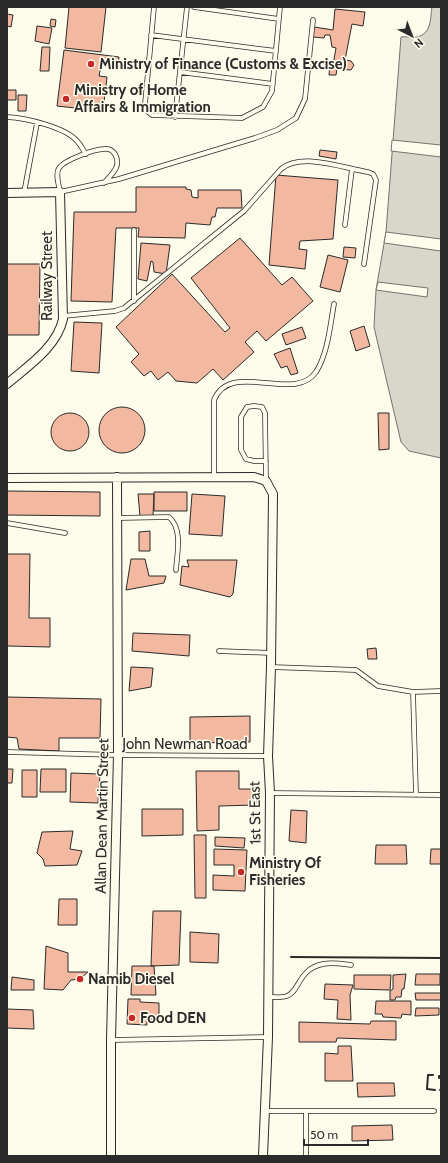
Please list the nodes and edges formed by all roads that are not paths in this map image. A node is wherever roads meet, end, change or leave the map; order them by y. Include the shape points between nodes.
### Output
1 (154, 7) edge
2 (188, 7) edge
3 (194, 7) edge
4 (280, 7) edge
5 (279, 19) junction
6 (313, 20) dead end
7 (151, 35) junction
8 (184, 39) junction
9 (276, 51) junction
10 (180, 72) junction
11 (272, 84) junction
12 (7, 117) edge
13 (175, 117) junction
14 (37, 123) junction
15 (86, 154) junction
16 (352, 169) junction
17 (104, 182) junction
18 (7, 192) edge
19 (60, 192) junction
20 (24, 193) junction
21 (345, 225) dead end
22 (134, 230) dead end
23 (364, 264) dead end
24 (134, 301) junction
25 (334, 304) dead end
26 (63, 316) junction
27 (7, 384) edge
28 (266, 461) junction
29 (117, 477) junction
30 (214, 477) junction
31 (7, 478) edge
32 (266, 480) junction
33 (118, 518) junction
34 (7, 523) edge
35 (65, 533) dead end
36 (176, 570) dead end
37 (219, 652) dead end
38 (272, 653) junction
39 (271, 667) junction
40 (441, 691) edge
41 (413, 692) junction
42 (7, 752) edge
43 (118, 755) junction
44 (268, 756) junction
45 (270, 793) junction
46 (416, 795) junction
47 (441, 795) edge
48 (352, 965) dead end
49 (268, 997) junction
50 (268, 1036) junction
51 (111, 1040) junction
52 (265, 1111) junction
53 (306, 1111) junction
54 (434, 1111) dead end
55 (111, 1156) edge
56 (263, 1156) edge
57 (306, 1156) edge

1 - 7 lane
2 - 8 lane
3 - 5 lane
4 - 5 lane
5 - 9 lane
6 - 17 lane via 305,99 296,118 277,130 255,138
7 - 8 lane
7 - 13 lane via 145,104 147,111 152,115
8 - 9 lane
8 - 10 lane
9 - 11 lane
10 - 11 lane
10 - 13 lane
11 - 13 lane via 272,91 263,107 242,118
12 - 14 lane
14 - 15 lane via 68,133
14 - 20 lane
15 - 17 lane via 105,148 112,150 116,156 118,164 115,171
15 - 19 lane via 66,162 59,168
16 - 21 lane
16 - 23 lane via 373,174 376,180
16 - 24 lane via 304,160 288,163 244,211
17 - 19 lane
18 - 20 street
19 - 20 street
19 - 26 street, Railway Street
22 - 24 lane
24 - 26 lane via 115,311
25 - 30 lane via 323,358 311,377 294,384 248,381 228,385 217,393 214,400
26 - 27 street, Railway Street via 61,330 51,344
28 - 28 lane via 265,413 262,407 247,407 241,417 241,450 246,459
28 - 32 lane
29 - 30 street
29 - 31 street
29 - 33 street, Allan Dean Martin Street
30 - 32 street via 254,477
32 - 38 street, 1st St East via 272,494
33 - 36 lane via 169,517 175,522 178,529
33 - 43 street, Allan Dean Martin Street
34 - 35 lane
37 - 38 lane
38 - 39 street, 1st St East
39 - 41 lane via 356,670 378,686
39 - 44 street, 1st St East
40 - 41 lane
41 - 46 lane
42 - 43 lane, John Newman Road
43 - 44 lane, John Newman Road
43 - 51 street, Allan Dean Martin Street
44 - 45 street, 1st St East
45 - 46 lane
45 - 49 street, 1st St East
46 - 47 lane
48 - 49 lane via 324,963 304,974 291,994 286,997
49 - 50 street, 1st St East
50 - 51 lane
50 - 52 street, 1st St East
51 - 55 street, Allan Dean Martin Street
52 - 53 lane
52 - 56 street, 1st St East
53 - 54 lane
53 - 57 lane

